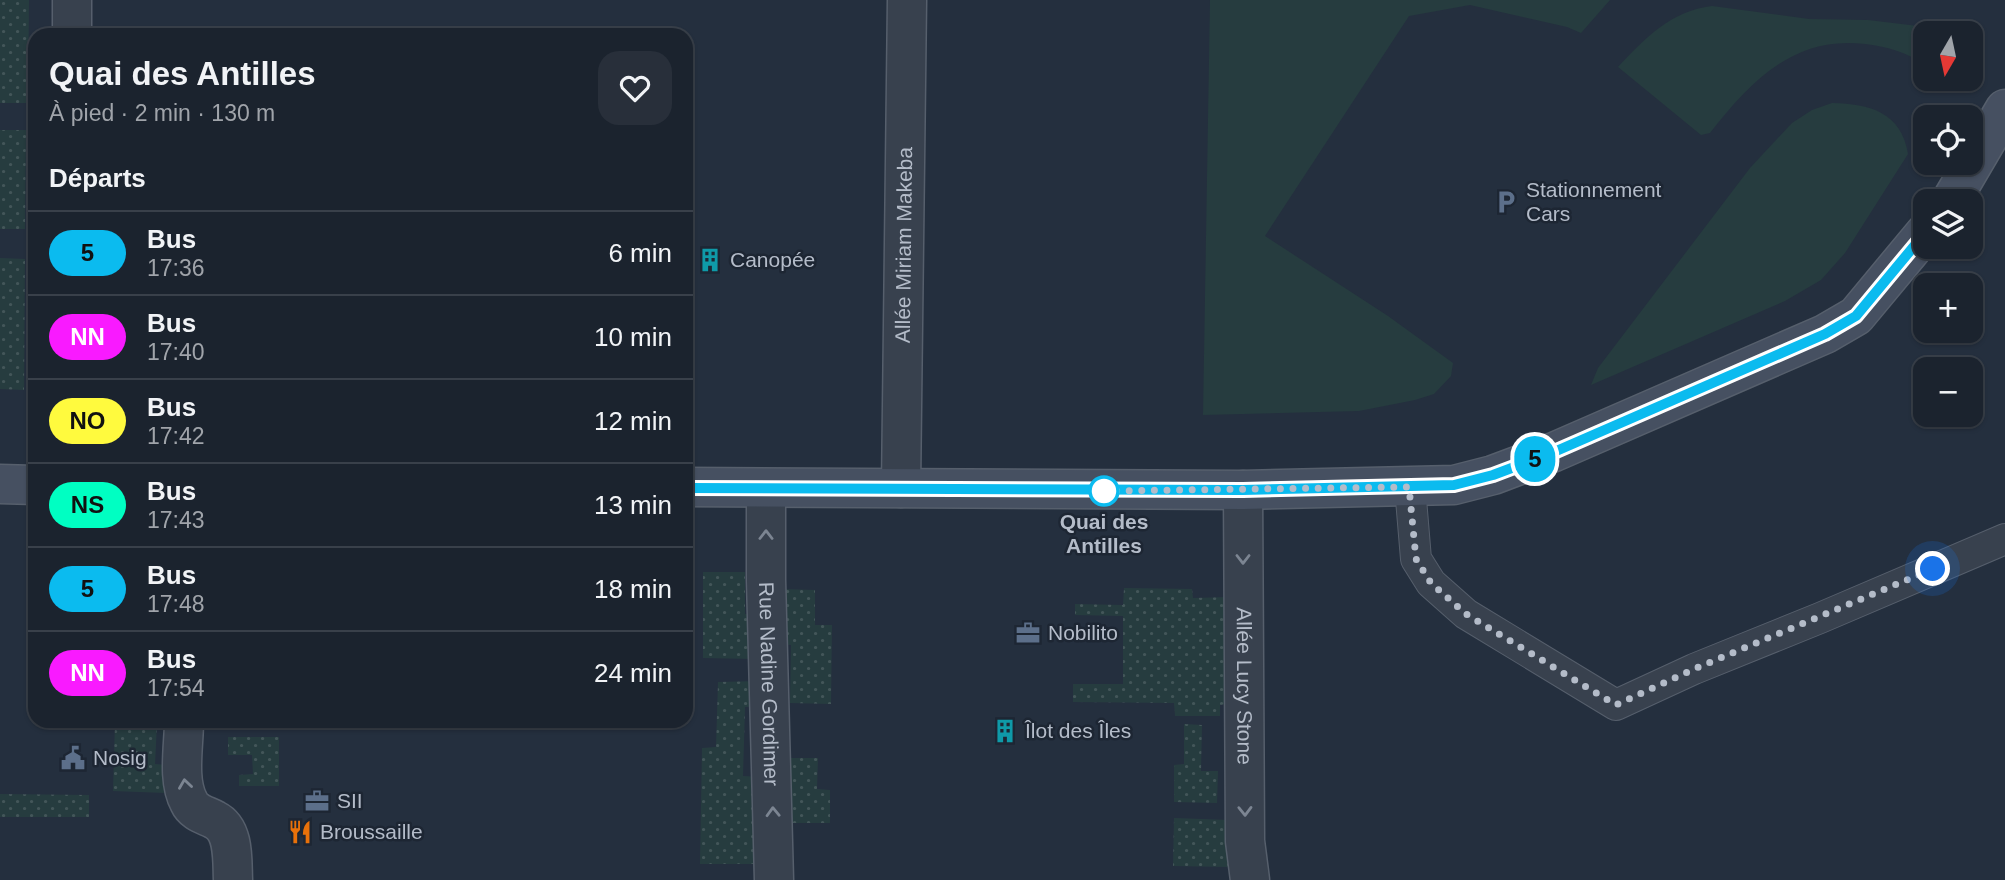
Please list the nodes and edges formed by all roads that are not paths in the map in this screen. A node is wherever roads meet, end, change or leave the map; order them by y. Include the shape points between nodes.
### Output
1 (72, 0) edge
2 (907, 0) edge
3 (72, 28) edge
4 (2005, 109) edge
5 (1958, 189) edge
6 (1913, 247) edge
7 (0, 484) edge
8 (28, 485) edge
9 (1409, 487) junction
10 (693, 488) edge
11 (766, 488) junction
12 (901, 488) junction
13 (1243, 490) junction
14 (2005, 539) edge
15 (184, 728) edge
16 (233, 880) edge
17 (774, 880) edge
18 (1250, 880) edge

1 - 3 street
2 - 12 street, Allée Miriam Makeba
4 - 5 main road
6 - 9 main road via 1856,316 1825,334 1493,475 1454,485
7 - 8 main road
9 - 13 main road
9 - 14 lane via 1416,559 1431,583 1466,614 1616,705
10 - 11 main road
11 - 12 main road
17 -> 11 street, Rue Nadine Gordimer
12 - 13 main road
13 -> 18 street, Allée Lucy Stone via 1245,841
16 -> 15 street via 230,841 219,821 189,804 183,783

